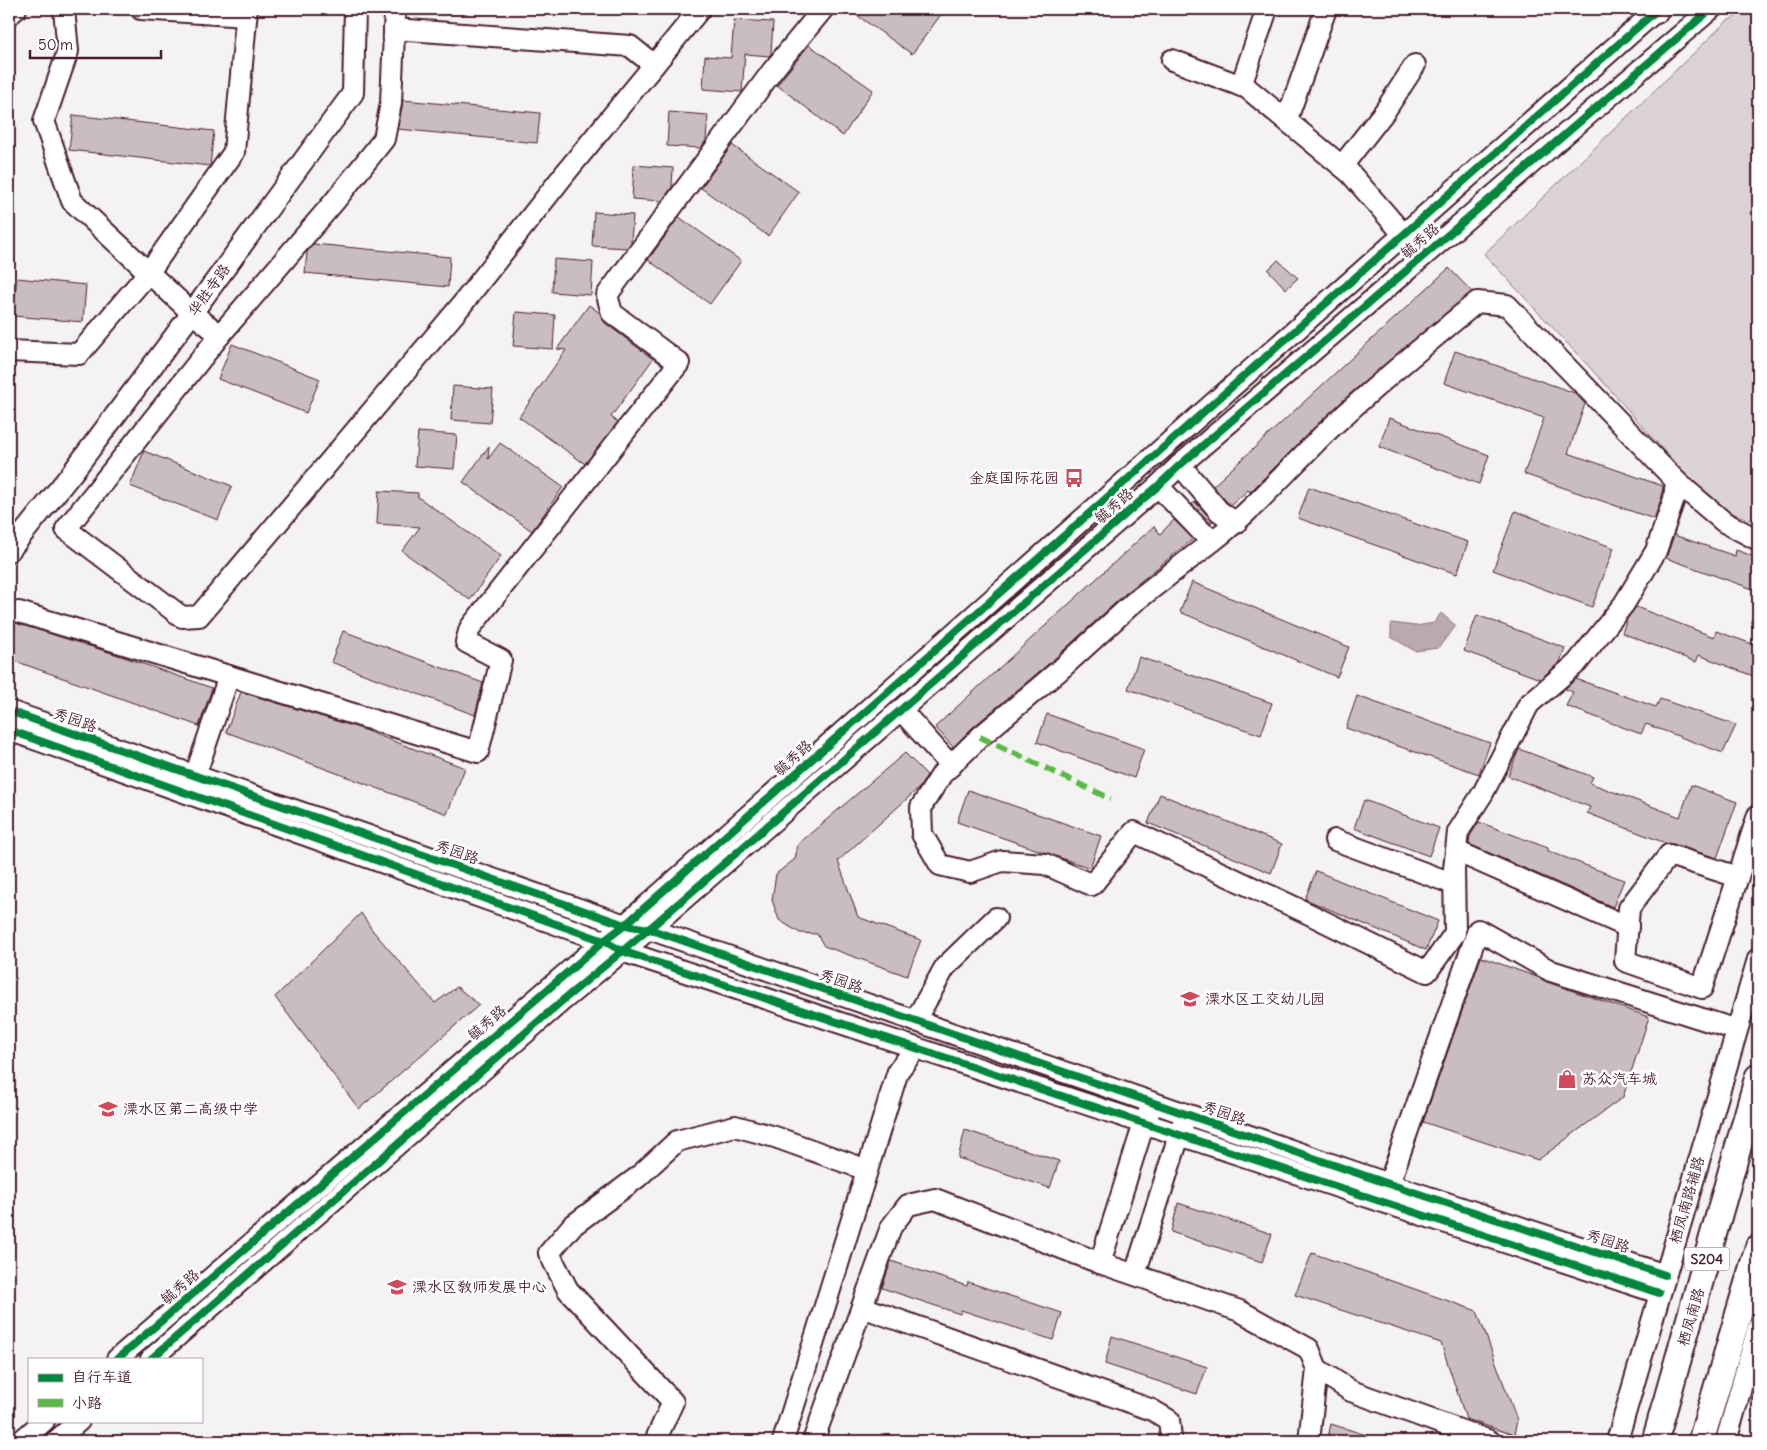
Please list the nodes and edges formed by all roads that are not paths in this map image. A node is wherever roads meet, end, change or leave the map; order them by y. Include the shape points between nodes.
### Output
1 (16, 9) edge
2 (64, 9) edge
3 (141, 9) edge
4 (355, 9) edge
5 (395, 9) edge
6 (700, 9) edge
7 (823, 9) edge
8 (1267, 9) edge
9 (1326, 9) edge
10 (1656, 9) edge
11 (1711, 9) edge
12 (247, 13) edge
13 (9, 15) edge
14 (394, 29) junction
15 (1172, 60) dead end
16 (654, 65) junction
17 (1415, 65) dead end
18 (1241, 86) junction
19 (1286, 120) junction
20 (1342, 166) junction
21 (1403, 234) junction
22 (149, 272) junction
23 (192, 313) junction
24 (220, 335) junction
25 (9, 351) edge
26 (1180, 465) junction
27 (1676, 481) junction
28 (1158, 486) junction
29 (1236, 523) junction
30 (1214, 540) junction
31 (1758, 540) edge
32 (9, 551) edge
33 (19, 612) dead end
34 (229, 676) junction
35 (901, 710) junction
36 (9, 711) edge
37 (9, 730) edge
38 (951, 766) junction
39 (190, 784) junction
40 (1758, 815) edge
41 (1335, 840) dead end
42 (1456, 851) junction
43 (1738, 877) junction
44 (1454, 884) junction
45 (996, 918) dead end
46 (625, 925) junction
47 (1628, 928) junction
48 (649, 929) junction
49 (604, 940) junction
50 (622, 951) junction
51 (1758, 959) edge
52 (915, 1021) junction
53 (1737, 1030) junction
54 (916, 1048) junction
55 (1758, 1077) edge
56 (1153, 1103) junction
57 (1186, 1114) junction
58 (1144, 1123) junction
59 (1179, 1134) junction
60 (867, 1170) junction
61 (1390, 1184) junction
62 (1758, 1248) edge
63 (1100, 1263) junction
64 (1135, 1274) junction
65 (1662, 1284) junction
66 (862, 1307) junction
67 (1758, 1328) edge
68 (118, 1358) edge
69 (152, 1358) edge
70 (1317, 1369) junction
71 (43, 1422) edge
72 (78, 1422) edge
73 (21, 1441) edge
74 (56, 1441) edge
75 (655, 1441) edge
76 (783, 1441) edge
77 (813, 1441) edge
78 (1170, 1441) edge
79 (1309, 1441) edge
80 (1490, 1441) edge
81 (1617, 1441) edge
82 (1655, 1441) edge
83 (1701, 1441) edge
84 (1726, 1441) edge

1 - 13 street
2 - 22 street via 68,51 44,121 72,201
3 - 12 street
4 - 23 street, 华胜寺路 via 353,93
5 - 14 street
6 - 16 street
7 - 34 street via 773,70 607,295 612,313 679,363 470,628 466,642 501,660 478,752
8 - 18 street
9 - 19 street
10 - 21 street, 毓秀路
11 - 26 street, 毓秀路
12 - 22 street via 234,152
14 - 16 street via 630,46
14 - 24 street via 391,103 384,139
15 - 18 street
16 - 24 street via 460,308 241,566 198,616 182,617 66,529
17 - 20 street via 1385,111
18 - 19 street
19 - 20 street
20 - 21 street
21 - 46 street, 毓秀路
22 - 23 street
22 - 25 street via 79,354
23 - 24 street
23 - 32 street, 华胜寺路
26 - 28 street, 毓秀路
26 - 29 street via 1219,511
27 - 29 street via 1508,306 1477,302 1330,429
27 - 31 street via 1724,522
27 - 42 street via 1674,499 1656,551 1624,604 1577,663 1529,704 1483,793 1458,832
28 - 30 street via 1202,532
28 - 35 street, 毓秀路
29 - 30 street
30 - 38 street via 1133,602
33 - 34 street
34 - 39 street
35 - 38 street
35 - 48 street, 毓秀路
36 - 39 street, 秀园路
37 - 39 street, 秀园路
38 - 44 street via 942,774 921,807 922,834 940,865 970,872 1002,861 1045,864 1092,885 1134,832 1427,972 1455,933
39 - 46 street, 秀园路
39 - 49 street, 秀园路
40 - 43 street
41 - 44 street
42 - 44 street
42 - 47 street
43 - 47 street via 1669,855 1629,908
43 - 47 street via 1702,988 1625,961
45 - 52 street via 946,967
46 - 48 street, 秀园路
46 - 49 street, 毓秀路
48 - 50 street, 毓秀路
48 - 52 street, 秀园路
49 - 50 street, 秀园路
49 - 68 street, 毓秀路
50 - 54 street, 秀园路
50 - 69 street, 毓秀路
51 - 53 street, 栖凤南路辅路
52 - 56 street, 秀园路
53 - 61 street via 1551,971 1478,930
53 - 65 street, 栖凤南路辅路
54 - 58 street, 秀园路
54 - 60 street via 898,1071
55 - 82 main road, 栖凤南路 / S204
56 - 57 street, 秀园路
56 - 58 street
57 - 59 street
57 - 61 street, 秀园路
58 - 59 street, 秀园路
58 - 63 street
59 - 64 street
59 - 65 street, 秀园路
60 - 75 street via 735,1126 677,1141 638,1177 572,1226 549,1253 568,1290 673,1402
60 - 76 street
61 - 65 street, 秀园路
62 - 83 main road, S204
63 - 64 street
63 - 66 street via 935,1199 908,1205 891,1227
64 - 70 street via 1240,1311 1308,1350
65 - 81 street, 栖凤南路辅路
66 - 77 street
66 - 78 street via 1152,1410 1169,1420
67 - 84 street
70 - 79 street
70 - 80 street via 1350,1391
71 - 73 street
72 - 74 street

